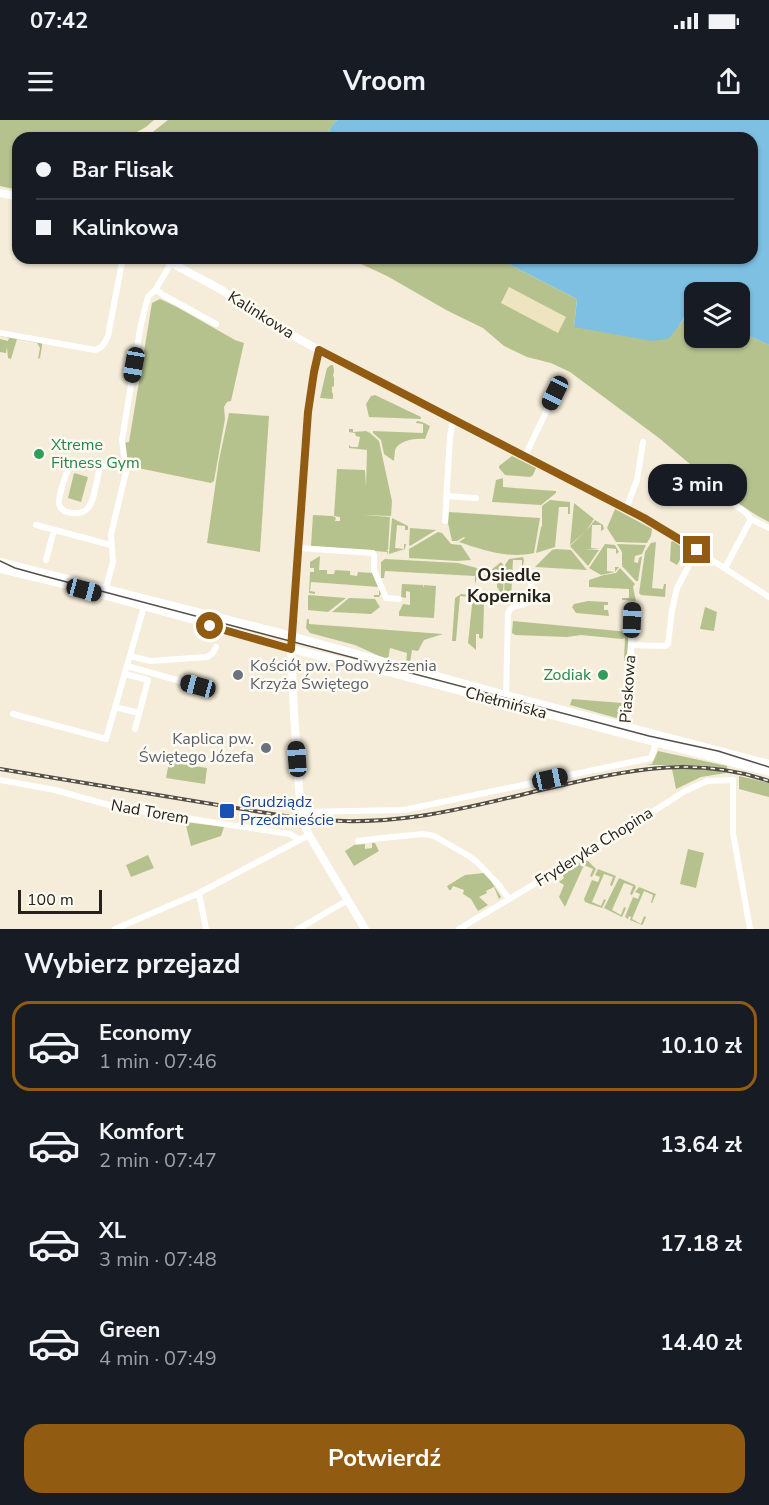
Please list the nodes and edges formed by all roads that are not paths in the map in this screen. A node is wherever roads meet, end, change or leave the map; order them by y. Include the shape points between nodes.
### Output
1 (122, 264) edge
2 (170, 264) edge
3 (173, 264) edge
4 (156, 289) junction
5 (216, 324) dead end
6 (0, 333) edge
7 (319, 350) junction
8 (555, 393) dead end
9 (454, 420) junction
10 (644, 442) dead end
11 (525, 456) junction
12 (100, 466) junction
13 (125, 466) junction
14 (447, 496) junction
15 (477, 498) dead end
16 (731, 502) dead end
17 (626, 509) junction
18 (751, 519) junction
19 (445, 521) dead end
20 (36, 525) dead end
21 (769, 528) edge
22 (54, 530) junction
23 (111, 545) junction
24 (298, 548) junction
25 (697, 550) junction
26 (46, 560) dead end
27 (0, 562) edge
28 (725, 568) junction
29 (0, 569) edge
30 (531, 580) dead end
31 (105, 592) junction
32 (769, 597) edge
33 (399, 599) dead end
34 (145, 603) junction
35 (633, 605) dead end
36 (292, 637) junction
37 (631, 645) junction
38 (216, 647) dead end
39 (291, 649) junction
40 (130, 656) junction
41 (126, 670) junction
42 (198, 686) dead end
43 (506, 699) junction
44 (115, 707) junction
45 (139, 713) junction
46 (13, 714) dead end
47 (135, 729) dead end
48 (626, 731) junction
49 (656, 743) junction
50 (769, 764) edge
51 (769, 772) edge
52 (0, 780) edge
53 (302, 815) junction
54 (309, 835) junction
55 (300, 840) junction
56 (358, 841) dead end
57 (199, 893) junction
58 (508, 899) junction
59 (348, 900) junction
60 (115, 929) edge
61 (206, 929) edge
62 (298, 929) edge
63 (365, 929) edge
64 (459, 929) edge
65 (750, 929) edge

1 - 6 street via 108,336 99,349
2 - 4 street
3 - 7 street, Kalinkowa
4 - 5 street
4 - 13 street via 148,297 138,345 122,440
7 - 9 street, Kalinkowa
7 - 24 street via 308,412
8 - 11 street
9 - 11 street, Kalinkowa
9 - 14 street
10 - 17 street via 638,480
11 - 17 street, Kalinkowa
12 - 12 street via 79,462 69,465 59,499 63,509 77,513 88,508
12 - 13 street
13 - 23 street
14 - 15 street
14 - 19 street
16 - 18 street
17 - 25 street, Kalinkowa
18 - 21 street
18 - 28 street
20 - 22 street
22 - 23 street
22 - 26 street
23 - 31 street via 113,562
24 - 33 street via 373,553 374,570 386,598
24 - 36 street
25 - 28 street, Kalinkowa
25 - 37 street, Piaskowa via 677,588 668,644
27 - 31 main road, Chełmińska
28 - 32 street, Kalinkowa
29 - 31 main road, Chełmińska
30 - 43 street via 528,602 512,607 508,613
31 - 34 main road, Chełmińska
34 - 36 main road, Chełmińska
34 - 39 main road, Chełmińska
34 - 40 street
35 - 37 street, Piaskowa
36 - 39 street
36 - 43 main road, Chełmińska
37 - 48 street, Piaskowa
38 - 40 street via 207,657 151,661
39 - 43 main road, Chełmińska
39 - 53 street
40 - 41 street
41 - 42 street
41 - 44 street
41 - 45 street via 148,680
43 - 48 main road, Chełmińska
44 - 45 street
44 - 46 street via 106,739
45 - 47 street
48 - 49 main road, Chełmińska
48 - 50 main road, Chełmińska
49 - 51 main road, Chełmińska
49 - 53 street via 651,758 411,808
52 - 55 street, Nad Torem via 136,811 290,834
53 - 54 street
54 - 55 street
54 - 59 street
55 - 57 street
56 - 58 street via 434,836 479,864
57 - 60 street
57 - 61 street
58 - 64 street, Fryderyka Chopina
58 - 65 street, Fryderyka Chopina via 685,790 707,782 734,780 733,833
59 - 62 street
59 - 63 street

